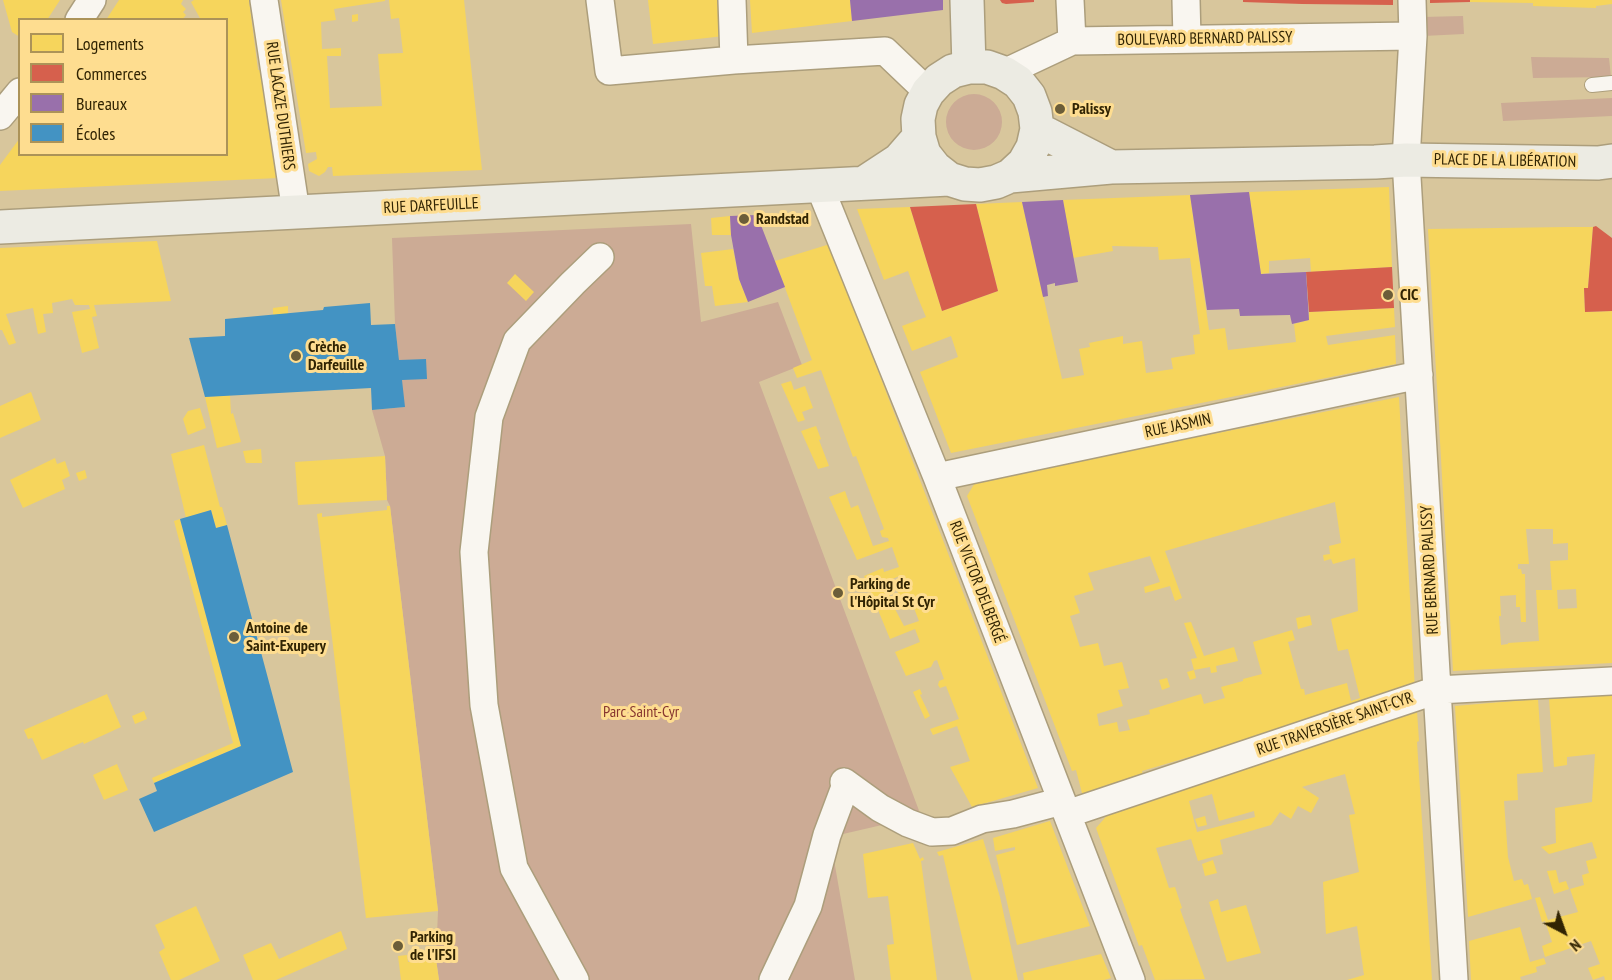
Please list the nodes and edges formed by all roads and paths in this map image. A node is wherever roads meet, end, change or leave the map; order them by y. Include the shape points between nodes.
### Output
1 (92, 0) edge
2 (264, 0) edge
3 (600, 0) edge
4 (732, 0) edge
5 (967, 0) edge
6 (1070, 0) edge
7 (1186, 0) edge
8 (1412, 0) edge
9 (80, 18) edge
10 (1413, 36) junction
11 (1188, 39) junction
12 (1072, 41) junction
13 (734, 60) junction
14 (969, 67) junction
15 (1004, 73) junction
16 (1612, 83) edge
17 (1592, 85) dead end
18 (928, 92) junction
19 (1036, 129) junction
20 (919, 137) junction
21 (1409, 160) junction
22 (1607, 163) edge
23 (1111, 167) junction
24 (1010, 176) junction
25 (950, 179) junction
26 (862, 184) junction
27 (819, 185) junction
28 (296, 212) junction
29 (0, 227) edge
30 (600, 257) dead end
31 (1419, 375) junction
32 (937, 477) junction
33 (1612, 681) edge
34 (1437, 690) junction
35 (1064, 808) junction
36 (575, 980) edge
37 (773, 980) edge
38 (1131, 980) edge
39 (1454, 980) edge

1 - 9 street
2 - 28 street, RUE LACAZE DUTHIERS
3 - 13 street via 609,71
4 - 13 street
5 - 14 main road
6 - 12 street
7 - 11 street
8 - 10 street, RUE BERNARD PALISSY
10 - 11 street, BOULEVARD BERNARD PALISSY
10 - 21 street, RUE BERNARD PALISSY
11 - 12 street, BOULEVARD BERNARD PALISSY
12 - 15 street, BOULEVARD BERNARD PALISSY
13 - 18 street via 885,51
14 - 15 main road via 987,67
14 - 18 main road via 953,71
15 - 19 main road via 1029,96
16 - 17 lane
18 - 20 main road via 918,119
19 - 23 main road
19 - 24 main road via 1033,147
20 - 25 main road via 924,154
20 - 26 main road via 899,160
21 - 22 main road, PLACE DE LA LIBÉRATION
21 - 23 main road
21 - 31 street, RUE BERNARD PALISSY
23 - 24 main road
24 - 25 main road via 980,185
25 - 26 main road, RUE DARFEUILLE
26 - 27 main road, RUE DARFEUILLE
27 - 28 main road, RUE DARFEUILLE
27 - 32 street, RUE VICTOR DELBERGÉ
28 - 29 main road, RUE DARFEUILLE
30 - 36 street via 517,341 489,417 474,552 484,705 514,868
31 - 32 street, RUE JASMIN
31 - 34 street, RUE BERNARD PALISSY
32 - 35 street, RUE VICTOR DELBERGÉ
33 - 34 street, RUE TRAVERSIÈRE SAINT-CYR
34 - 35 street, RUE TRAVERSIÈRE SAINT-CYR
34 - 39 street, RUE BERNARD PALISSY
35 - 37 street, RUE TRAVERSIÈRE SAINT-CYR via 982,819 952,831 932,832 880,808 844,782 808,906
35 - 38 street, RUE VICTOR DELBERGÉ

